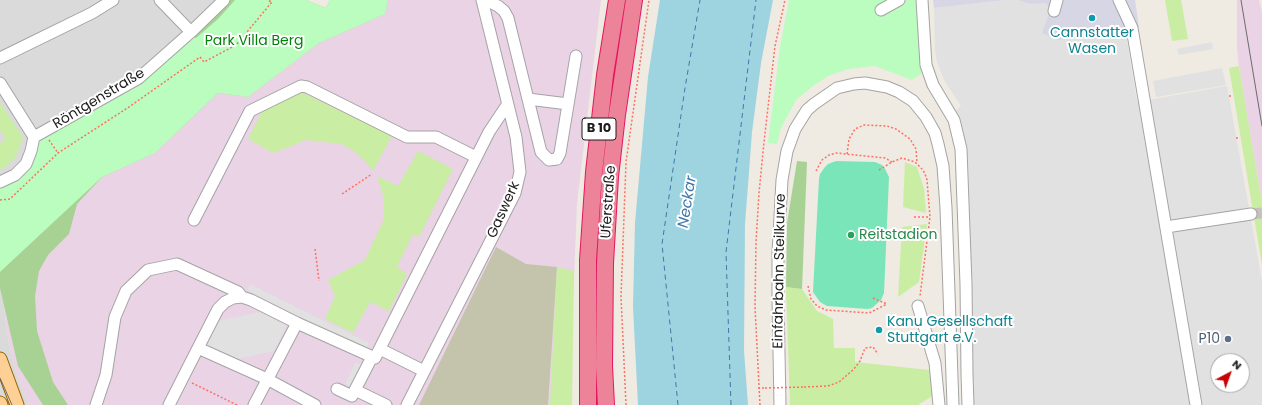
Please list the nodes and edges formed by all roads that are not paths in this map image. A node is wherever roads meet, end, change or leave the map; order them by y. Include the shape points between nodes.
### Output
1 (112, 0) edge
2 (160, 0) edge
3 (224, 0) edge
4 (616, 0) edge
5 (634, 0) edge
6 (899, 0) edge
7 (922, 0) edge
8 (1057, 0) edge
9 (1119, 0) edge
10 (483, 1) edge
11 (881, 10) dead end
12 (1054, 11) dead end
13 (191, 32) junction
14 (576, 56) dead end
15 (0, 58) edge
16 (0, 82) edge
17 (528, 99) junction
18 (507, 104) junction
19 (568, 104) junction
20 (39, 134) junction
21 (476, 157) junction
22 (0, 182) edge
23 (1251, 214) tunnel mouth
24 (194, 220) dead end
25 (1166, 227) junction
26 (242, 297) junction
27 (918, 306) road end
28 (297, 323) junction
29 (198, 348) junction
30 (376, 353) junction
31 (0, 359) edge
32 (604, 366) junction
33 (424, 371) junction
34 (267, 379) junction
35 (337, 389) dead end
36 (351, 397) edge
37 (17, 405) edge
38 (96, 405) edge
39 (169, 405) edge
40 (254, 405) edge
41 (315, 405) edge
42 (386, 405) edge
43 (407, 405) edge
44 (588, 405) edge
45 (606, 405) edge
46 (617, 405) edge
47 (780, 405) edge
48 (939, 405) edge
49 (952, 405) edge
50 (968, 405) edge
51 (1196, 405) edge

1 - 15 street via 92,13
2 - 13 street
3 - 13 street, Röntgenstraße
4 - 44 highway, Uferstraße / B 10 via 594,172 588,260
5 - 32 highway, Uferstraße / B 10 via 610,177 605,263
6 - 11 street
7 - 50 street via 926,65 933,85 954,120 962,156
8 - 12 street
9 - 25 street via 1132,28
10 - 17 street via 498,6 508,18
10 - 18 street, Gaswerk
13 - 20 street, Röntgenstraße via 139,78
14 - 19 street
16 - 20 street
17 - 19 street
17 - 19 street via 541,152 549,160 559,157
18 - 21 street
18 - 33 street, Gaswerk via 516,137 520,172 515,193
20 - 22 street via 26,164 15,175
21 - 24 street via 436,137 407,137 307,87 300,86 250,111
21 - 30 street
23 - 25 street
25 - 51 street
26 - 28 street
26 - 29 street via 225,302 218,309
26 - 38 street via 238,292 177,264 148,270 126,291 115,317 106,375
27 - 48 street via 935,363
28 - 30 street
28 - 34 street
29 - 34 street
29 - 39 street
30 - 33 street
30 - 36 street
31 - 37 main road
32 - 45 highway, Uferstraße / B 10
32 - 46 highway, B 10 via 616,395
33 - 43 street, Gaswerk
34 - 40 street
34 - 41 street
35 - 36 street
36 - 42 street
47 - 49 street, Einfahrbahn Steilkurve via 778,253 784,164 795,129 807,110 838,88 865,83 899,92 913,101 935,133 943,166 946,208

